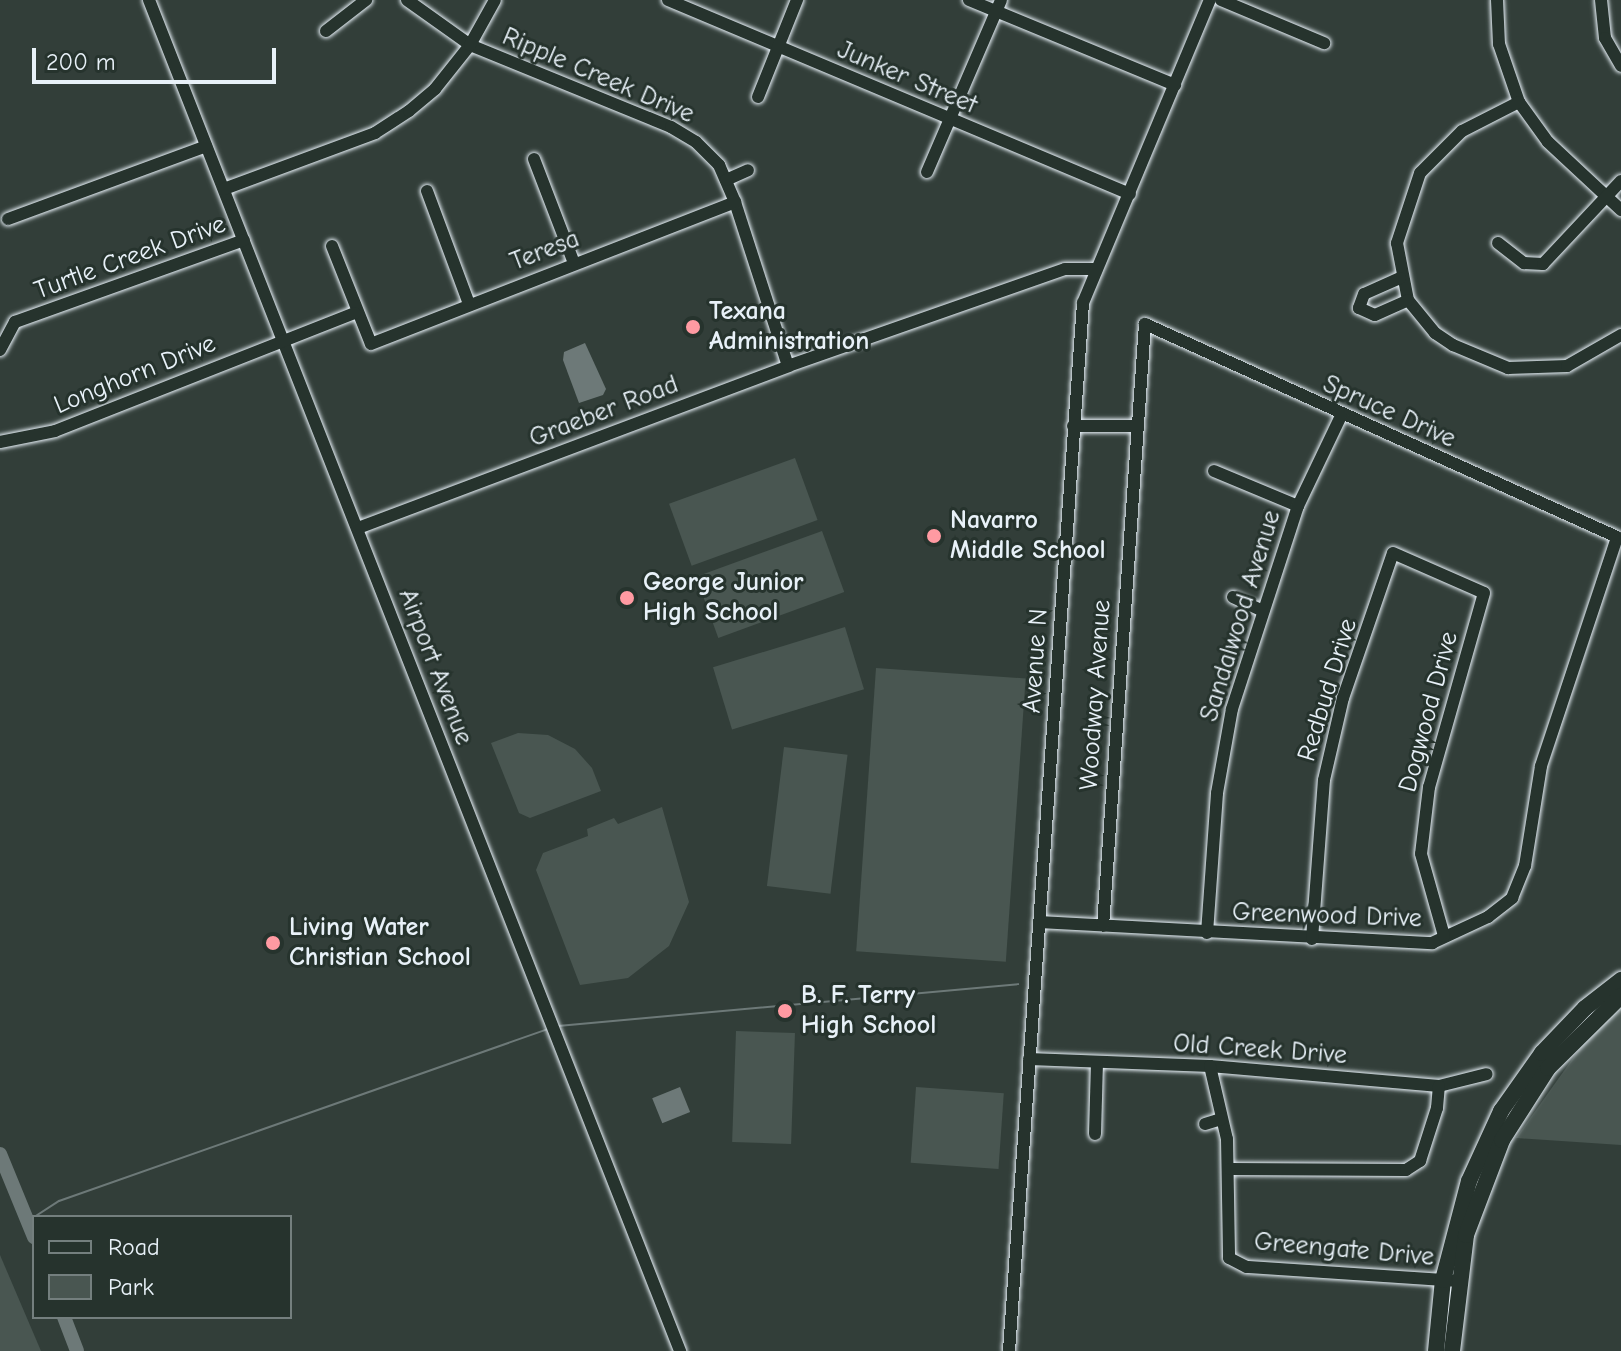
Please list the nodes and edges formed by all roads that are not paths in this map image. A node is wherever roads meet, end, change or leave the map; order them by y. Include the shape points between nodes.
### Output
1 (149, 0) edge
2 (366, 0) edge
3 (407, 0) edge
4 (495, 0) edge
5 (668, 0) edge
6 (797, 0) edge
7 (969, 0) edge
8 (1210, 0) edge
9 (1221, 0) edge
10 (1497, 0) edge
11 (1601, 0) edge
12 (998, 6) edge
13 (326, 31) dead end
14 (1324, 43) dead end
15 (470, 45) junction
16 (778, 47) junction
17 (1621, 66) edge
18 (1175, 85) junction
19 (758, 97) dead end
20 (1519, 102) junction
21 (950, 121) junction
22 (206, 146) junction
23 (534, 159) dead end
24 (748, 170) dead end
25 (927, 172) dead end
26 (726, 180) junction
27 (1621, 181) edge
28 (224, 189) junction
29 (427, 191) dead end
30 (1130, 194) junction
31 (1606, 196) junction
32 (735, 202) junction
33 (1621, 210) edge
34 (8, 219) dead end
35 (244, 240) junction
36 (1498, 243) dead end
37 (332, 246) dead end
38 (574, 263) junction
39 (1095, 269) junction
40 (1400, 278) junction
41 (1408, 300) junction
42 (469, 304) junction
43 (355, 313) junction
44 (1145, 324) joint
45 (284, 339) junction
46 (1620, 339) edge
47 (0, 350) edge
48 (787, 363) junction
49 (1341, 416) junction
50 (1073, 426) junction
51 (1134, 426) junction
52 (0, 442) edge
53 (1214, 471) dead end
54 (1298, 506) junction
55 (358, 528) junction
56 (1617, 537) joint
57 (1393, 553) joint
58 (1233, 597) dead end
59 (1261, 610) junction
60 (1039, 922) junction
61 (1103, 926) junction
62 (1207, 933) junction
63 (1444, 936) junction
64 (1312, 939) junction
65 (1621, 980) edge
66 (1621, 996) edge
67 (1029, 1059) junction
68 (1097, 1064) junction
69 (1210, 1066) junction
70 (1487, 1074) dead end
71 (1439, 1086) junction
72 (1221, 1119) junction
73 (1205, 1124) dead end
74 (1095, 1134) dead end
75 (1230, 1169) junction
76 (1450, 1280) junction
77 (680, 1351) edge
78 (1009, 1351) edge
79 (1436, 1351) edge
80 (1452, 1351) edge

1 - 22 street, Airport Avenue
2 - 13 street
3 - 15 street, Ripple Creek Drive
4 - 15 street
5 - 16 street, Junker Street
6 - 16 street
7 - 12 street
8 - 18 street, Avenue N
9 - 14 street
10 - 20 street via 1499,44
11 - 17 street via 1605,38
12 - 18 street
12 - 21 street
15 - 26 street, Ripple Creek Drive via 671,127 696,142
15 - 28 street via 435,89 375,133
16 - 19 street
16 - 21 street, Junker Street
18 - 30 street, Avenue N
20 - 31 street via 1548,142
20 - 40 street via 1462,131 1420,173 1401,219
21 - 25 street
21 - 30 street, Junker Street
22 - 28 street, Airport Avenue
22 - 34 street
23 - 38 street
24 - 26 street
26 - 32 street, Ripple Creek Drive
27 - 31 street
28 - 35 street, Airport Avenue
29 - 42 street
30 - 39 street, Avenue N
31 - 33 street
31 - 36 street via 1543,264 1524,263
32 - 38 street, Teresa
32 - 48 street, Ripple Creek Drive via 770,310 789,349
35 - 45 street, Airport Avenue
35 - 47 street, Turtle Creek Drive via 15,322
37 - 43 street
38 - 42 street, Teresa
39 - 48 street, Graeber Road via 1065,269
39 - 50 street, Avenue N via 1083,303
40 - 41 street
40 - 41 street via 1364,294 1359,308 1375,315
41 - 46 street via 1453,345 1508,368 1567,366
42 - 43 street, Teresa via 371,344
43 - 45 street, Longhorn Drive
44 - 49 street, Spruce Drive
44 - 51 street, Woodway Avenue
45 - 52 street, Longhorn Drive via 55,431
45 - 55 street, Airport Avenue
48 - 55 street, Graeber Road
49 - 54 street, Sandalwood Avenue
49 - 56 street, Spruce Drive
50 - 51 street
50 - 60 street, Avenue N
51 - 61 street, Woodway Avenue
53 - 54 street
54 - 59 street, Sandalwood Avenue
55 - 77 street, Airport Avenue
56 - 63 street, Greenwood Drive via 1563,689 1541,766 1525,866 1512,898 1488,917
57 - 63 street, Dogwood Drive via 1484,593 1429,787 1421,854
57 - 64 street, Redbud Drive via 1343,698 1324,780
58 - 59 street
59 - 62 street, Sandalwood Avenue via 1232,709 1217,793
60 - 61 street, Greenwood Drive
60 - 67 street, Avenue N
61 - 62 street, Greenwood Drive
62 - 64 street, Greenwood Drive
63 - 64 street, Greenwood Drive via 1432,943
65 - 76 main road via 1542,1053 1501,1111 1469,1181
66 - 76 main road via 1548,1068 1502,1140
67 - 68 street, Old Creek Drive
67 - 78 street, Avenue N
68 - 69 street, Old Creek Drive
68 - 74 street
69 - 71 street, Old Creek Drive
69 - 72 street
70 - 71 street, Old Creek Drive
71 - 75 street via 1420,1161 1394,1174
72 - 73 street
72 - 75 street
75 - 76 street, Greengate Drive via 1229,1258 1247,1267
76 - 79 main road
76 - 80 main road

